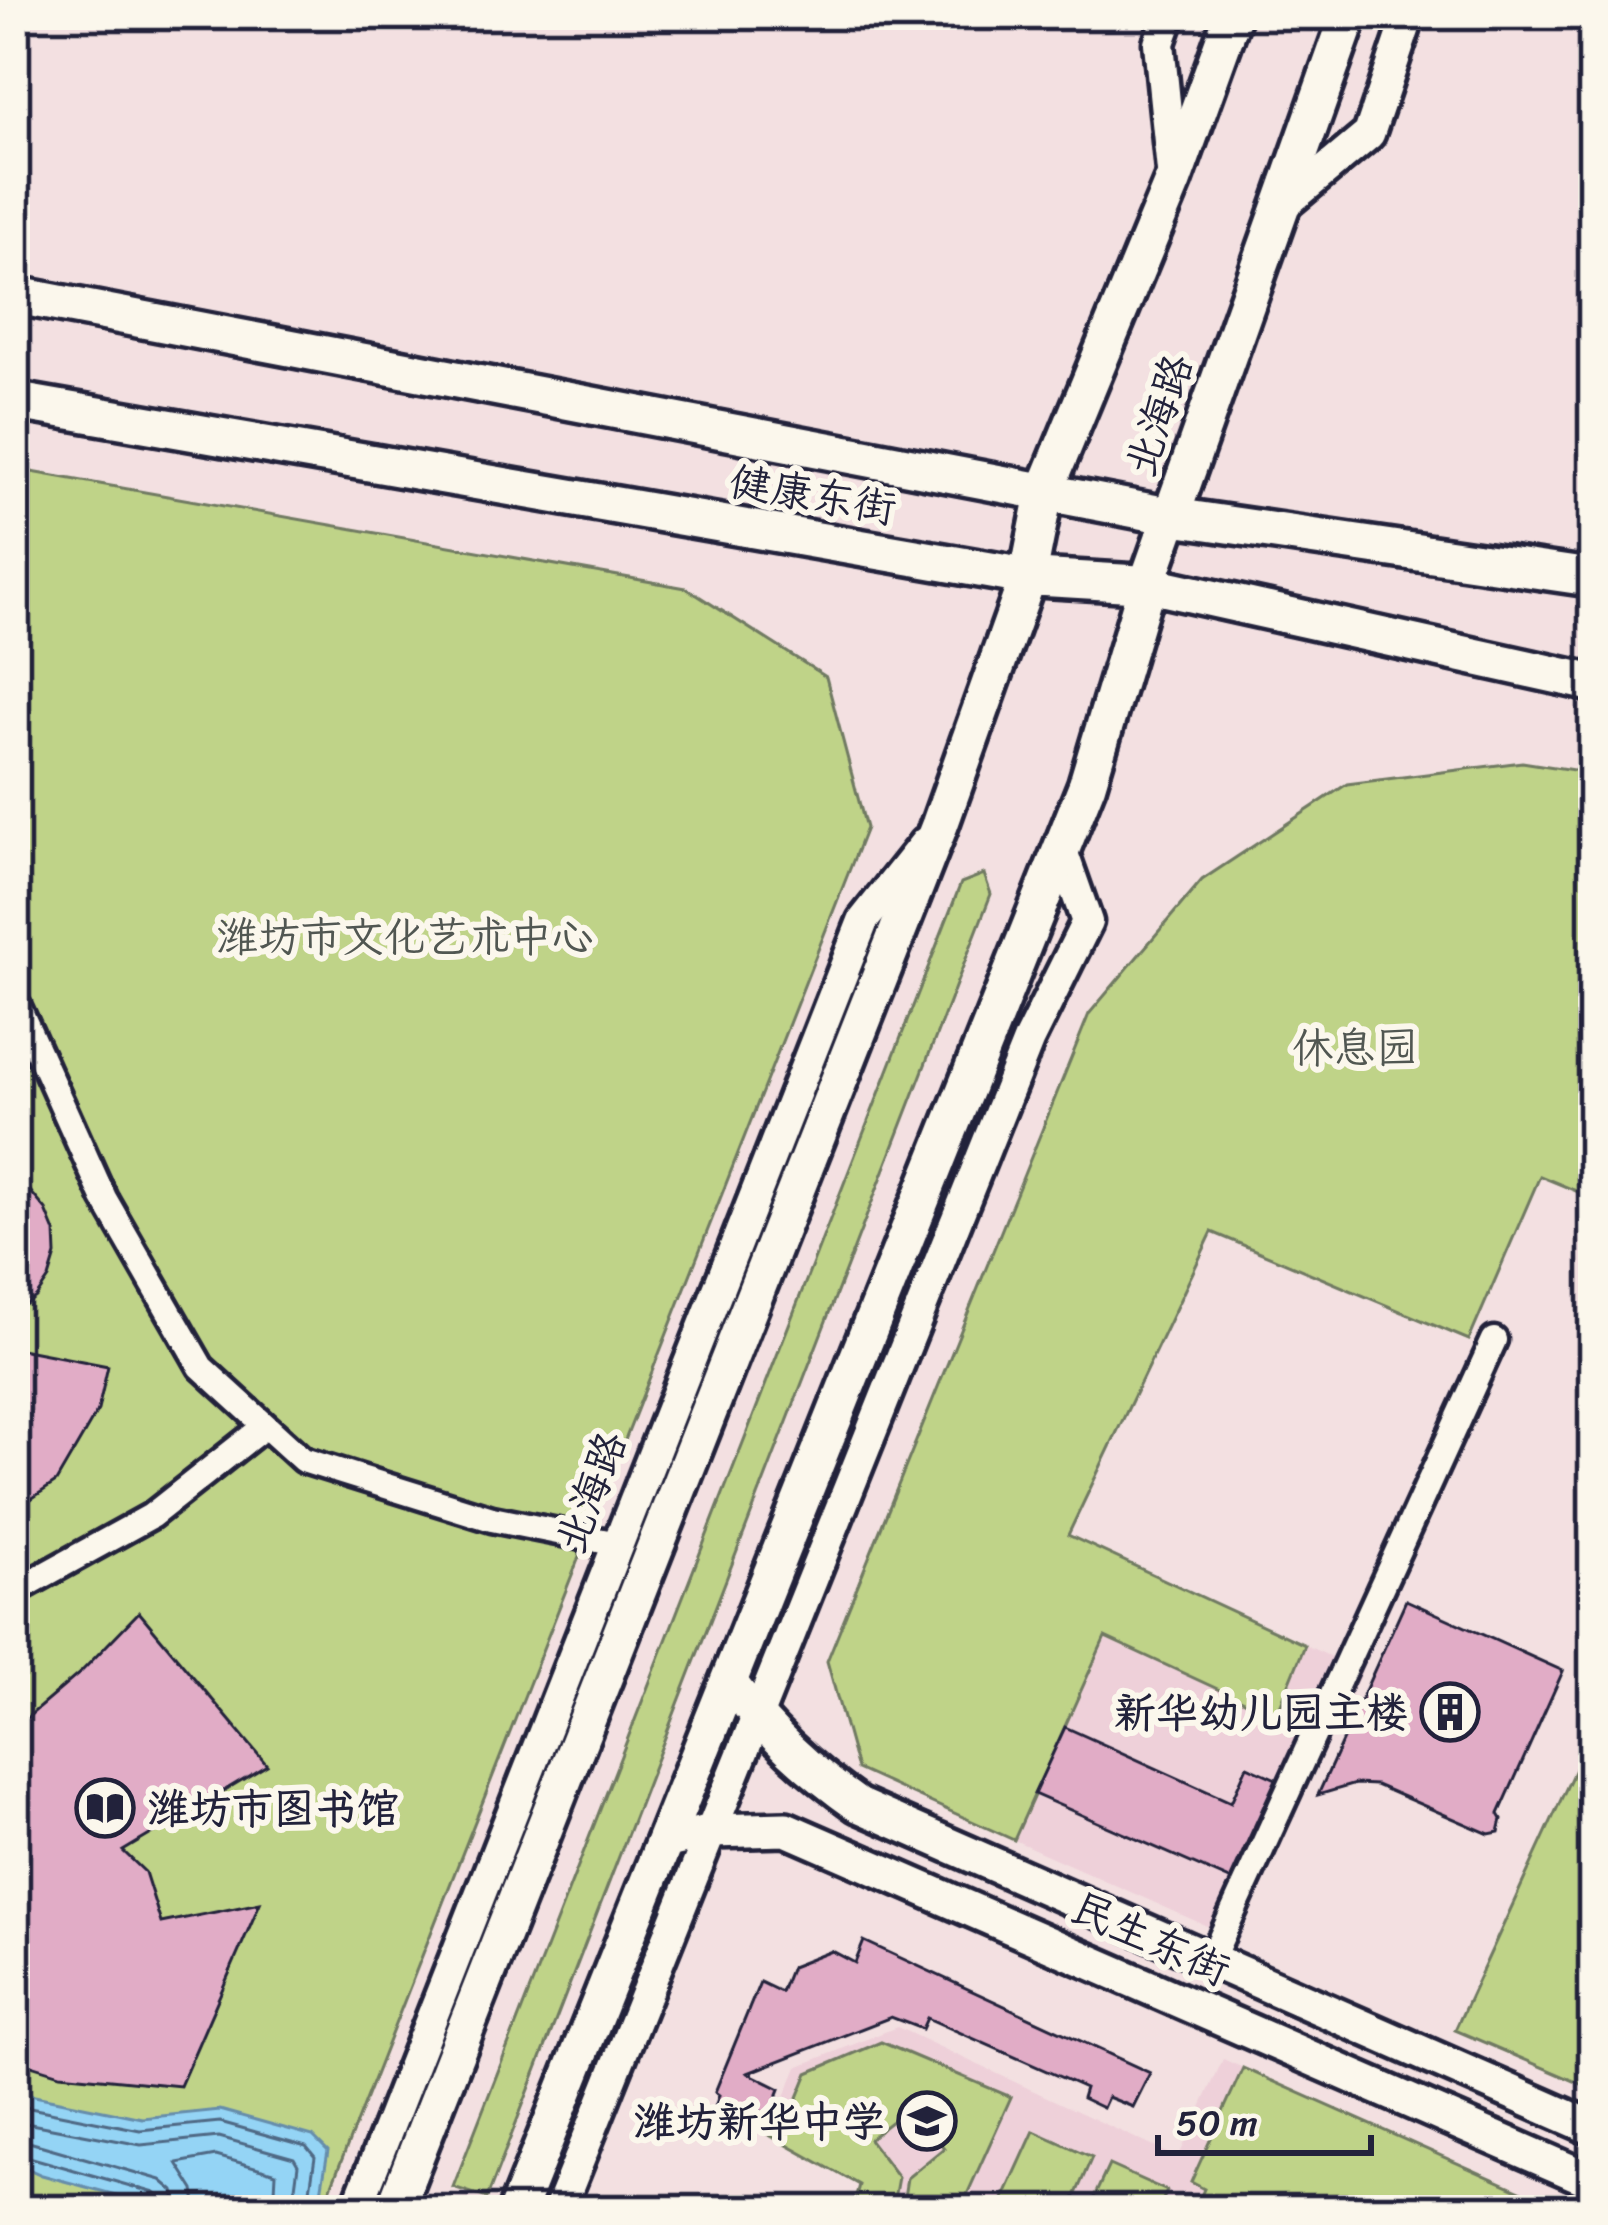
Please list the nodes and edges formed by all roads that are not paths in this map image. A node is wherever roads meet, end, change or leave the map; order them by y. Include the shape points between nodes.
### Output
1 (1169, 15) edge
2 (1233, 15) edge
3 (1348, 15) edge
4 (1409, 15) edge
5 (1173, 181) junction
6 (1279, 209) junction
7 (15, 295) edge
8 (15, 401) edge
9 (1045, 490) junction
10 (1170, 516) junction
11 (1028, 577) junction
12 (1593, 578) edge
13 (1147, 584) junction
14 (1593, 682) edge
15 (1061, 848) junction
16 (15, 1000) edge
17 (991, 1022) junction
18 (1029, 1039) junction
19 (1494, 1340) dead end
20 (688, 1415) junction
21 (266, 1426) junction
22 (618, 1544) junction
23 (15, 1591) edge
24 (729, 1680) junction
25 (757, 1720) junction
26 (712, 1831) junction
27 (664, 1842) junction
28 (1211, 1960) junction
29 (1593, 2128) edge
30 (1593, 2181) edge
31 (356, 2210) edge
32 (394, 2210) edge
33 (518, 2210) edge
34 (559, 2210) edge

1 - 5 street via 1159,43
2 - 5 main road, 北海路
3 - 6 main road, 北海路
4 - 6 street via 1369,134
5 - 9 main road, 北海路
6 - 10 main road, 北海路
7 - 9 main road, 健康东街
8 - 11 main road, 健康东街
9 - 10 main road, 健康东街
9 - 11 main road, 北海路
10 - 12 main road, 健康东街
10 - 13 main road, 北海路
11 - 13 main road, 健康东街
11 - 20 main road, 北海路 via 940,824 852,1000
13 - 14 main road, 健康东街
13 - 15 main road, 北海路
15 - 17 main road, 北海路
15 - 18 street via 1088,922
16 - 21 street via 104,1198 201,1367
17 - 18 street
17 - 24 main road, 北海路
18 - 25 street
19 - 28 street
20 - 22 street, 北海路
20 - 32 main road, 北海路
21 - 22 street via 302,1460 492,1520
21 - 23 street via 151,1516
22 - 31 street, 北海路
24 - 25 main road, 民生东街
24 - 27 main road, 北海路
25 - 26 street
25 - 28 main road, 民生东街 via 858,1805
26 - 27 main road, 民生东街
26 - 30 main road, 民生东街 via 786,1829
26 - 34 street
27 - 33 main road, 北海路
28 - 29 main road, 民生东街

